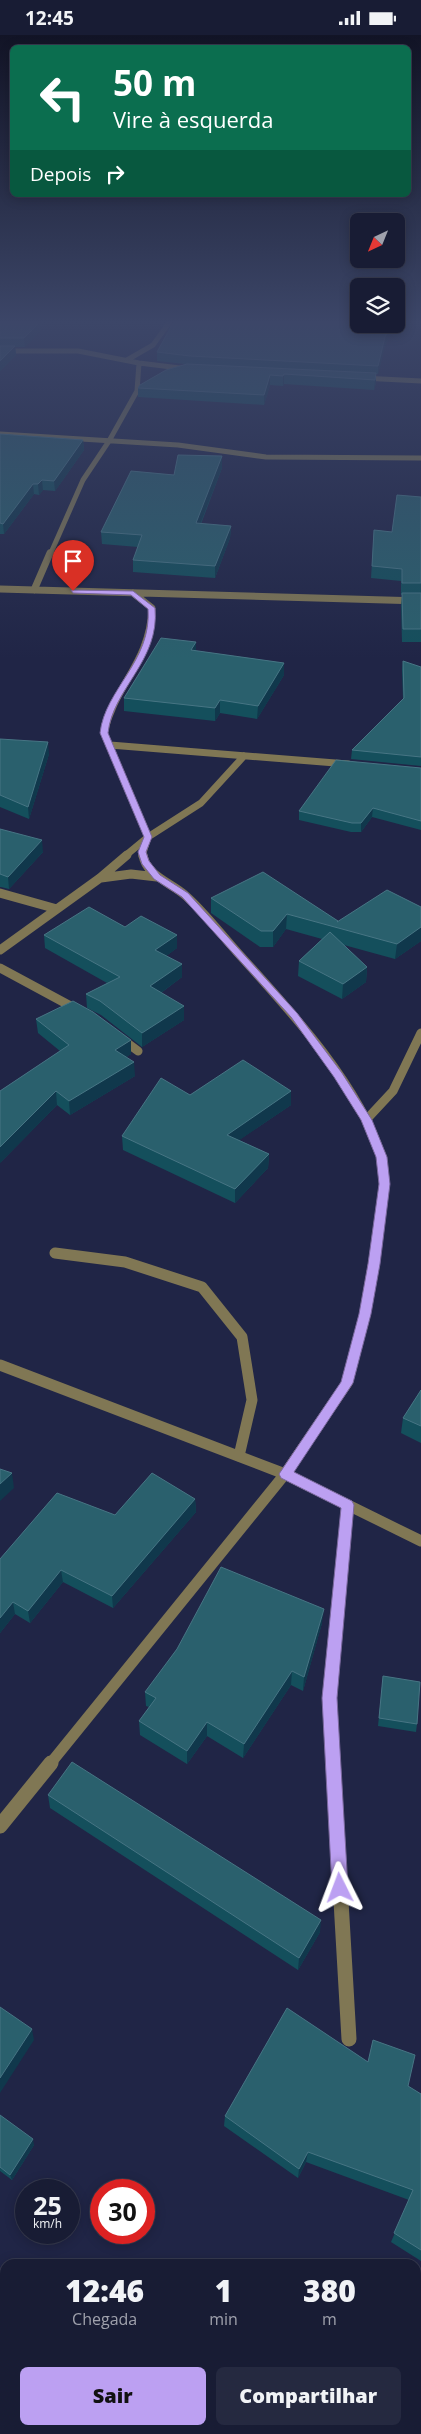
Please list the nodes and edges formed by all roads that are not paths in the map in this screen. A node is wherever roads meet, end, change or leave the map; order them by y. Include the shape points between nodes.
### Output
1 (15, 435) edge
2 (112, 435) edge
3 (109, 441) junction
4 (421, 458) edge
5 (0, 589) edge
6 (34, 590) junction
7 (133, 593) junction
8 (170, 594) junction
9 (421, 601) edge
10 (152, 608) junction
11 (110, 745) junction
12 (244, 756) junction
13 (359, 765) edge
14 (148, 837) junction
15 (157, 877) junction
16 (100, 879) junction
17 (0, 893) edge
18 (57, 909) junction
19 (0, 950) edge
20 (0, 968) edge
21 (89, 1016) edge
22 (111, 1031) edge
23 (421, 1033) edge
24 (138, 1051) dead end
25 (366, 1120) junction
26 (55, 1253) dead end
27 (0, 1365) edge
28 (239, 1456) junction
29 (285, 1474) junction
30 (348, 1505) junction
31 (421, 1541) edge
32 (0, 1826) edge
33 (349, 2039) dead end

1 - 3 street
2 - 3 street
3 - 4 street via 178,445 266,457
3 - 6 street via 83,480
5 - 6 street
6 - 7 street
7 - 8 street
7 - 10 street
8 - 9 street
8 - 10 street
10 - 11 street via 153,624 140,662 106,718 104,733
11 - 12 street
11 - 14 street
12 - 13 street
12 - 14 street via 201,803
14 - 15 street via 142,857
14 - 16 street
15 - 16 street via 131,874
15 - 25 street via 185,895 294,1015
16 - 18 street
17 - 18 street
18 - 19 street
20 - 21 street
22 - 24 street
23 - 25 street via 397,1088 384,1106
25 - 29 street via 381,1157 384,1184 365,1314 347,1383
26 - 28 street via 125,1262 202,1287 242,1337 252,1401
27 - 28 street
28 - 29 street
29 - 30 street
29 - 32 street
30 - 31 street
30 - 33 street via 329,1698

